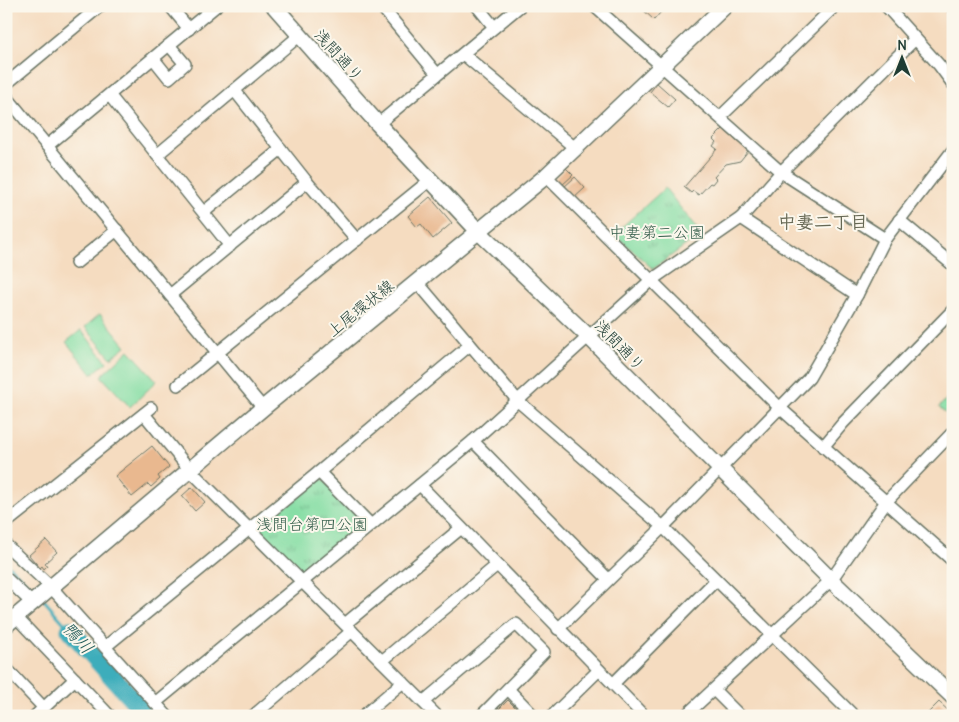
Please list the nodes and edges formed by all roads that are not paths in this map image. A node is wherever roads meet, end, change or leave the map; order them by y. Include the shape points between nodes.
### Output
1 (100, 6) edge
2 (170, 6) edge
3 (216, 6) edge
4 (274, 6) edge
5 (382, 6) edge
6 (477, 6) edge
7 (520, 6) edge
8 (594, 6) edge
9 (725, 6) edge
10 (834, 6) edge
11 (886, 6) edge
12 (494, 27) junction
13 (189, 29) junction
14 (299, 36) junction
15 (916, 39) junction
16 (169, 45) junction
17 (463, 54) junction
18 (153, 58) junction
19 (663, 65) junction
20 (437, 74) junction
21 (6, 84) edge
22 (953, 84) edge
23 (235, 91) junction
24 (6, 96) edge
25 (110, 96) junction
26 (720, 117) junction
27 (378, 124) junction
28 (47, 146) junction
29 (575, 148) junction
30 (281, 149) junction
31 (953, 150) edge
32 (157, 155) junction
33 (781, 172) junction
34 (546, 176) junction
35 (429, 181) junction
36 (307, 182) junction
37 (204, 212) junction
38 (741, 218) junction
39 (899, 220) junction
40 (117, 230) junction
41 (479, 232) junction
42 (357, 240) junction
43 (885, 240) junction
44 (230, 246) junction
45 (76, 263) dead end
46 (953, 265) edge
47 (650, 281) junction
48 (418, 283) junction
49 (170, 295) junction
50 (857, 295) junction
51 (953, 310) edge
52 (589, 337) junction
53 (470, 345) junction
54 (218, 353) junction
55 (178, 385) dead end
56 (518, 401) junction
57 (263, 408) junction
58 (780, 408) junction
59 (953, 432) edge
60 (473, 441) junction
61 (823, 447) junction
62 (720, 468) junction
63 (190, 470) junction
64 (319, 472) junction
65 (420, 485) junction
66 (885, 503) junction
67 (6, 523) edge
68 (371, 525) junction
69 (250, 527) junction
70 (663, 527) junction
71 (460, 528) junction
72 (6, 545) edge
73 (953, 560) edge
74 (496, 565) junction
75 (6, 578) edge
76 (608, 579) junction
77 (716, 580) junction
78 (831, 580) junction
79 (302, 581) junction
80 (52, 587) junction
81 (32, 603) junction
82 (11, 621) edge
83 (348, 628) junction
84 (558, 629) junction
85 (772, 635) junction
86 (105, 647) junction
87 (382, 661) junction
88 (6, 668) edge
89 (599, 670) junction
90 (75, 679) junction
91 (403, 682) junction
92 (613, 684) junction
93 (508, 689) junction
94 (714, 690) junction
95 (953, 697) edge
96 (423, 702) junction
97 (155, 703) junction
98 (39, 712) edge
99 (110, 716) edge
100 (167, 716) edge
101 (253, 716) edge
102 (363, 716) edge
103 (437, 716) edge
104 (481, 716) edge
105 (534, 716) edge
106 (552, 716) edge
107 (644, 716) edge
108 (685, 716) edge
109 (740, 716) edge
110 (854, 716) edge

1 - 21 street
2 - 13 street
3 - 13 street
4 - 14 street, 浅間通り
5 - 20 street
6 - 12 street
7 - 12 street
8 - 19 street
9 - 19 street, 上尾環状線
10 - 26 street
11 - 15 street
12 - 17 street
13 - 16 street
14 - 23 street
14 - 27 street, 浅間通り
15 - 22 street
15 - 33 street
16 - 18 street
16 - 18 street via 185,64 169,78
17 - 20 street
17 - 29 street
18 - 25 street
19 - 26 street
19 - 29 street, 上尾環状線
20 - 27 street
23 - 30 street
23 - 32 street
24 - 28 street
25 - 28 street
25 - 32 street
26 - 33 street
27 - 35 street, 浅間通り
28 - 40 street
29 - 34 street, 上尾環状線
30 - 36 street
30 - 37 street
31 - 39 street
32 - 37 street
33 - 38 street
33 - 43 street
34 - 41 street, 上尾環状線
34 - 47 street
35 - 41 street, 浅間通り
35 - 42 street
36 - 42 street
36 - 44 street
37 - 44 street
38 - 47 street
38 - 50 street
39 - 43 street
39 - 46 street
40 - 45 street
40 - 49 street
41 - 48 street, 上尾環状線
41 - 52 street, 浅間通り
42 - 54 street
43 - 50 street
44 - 49 street
47 - 52 street
47 - 58 street
48 - 53 street
48 - 57 street, 上尾環状線
49 - 54 street
50 - 58 street via 809,378
51 - 61 street via 842,423
52 - 56 street
52 - 62 street, 浅間通り
53 - 56 street
53 - 64 street
54 - 55 street
54 - 57 street
56 - 60 street
56 - 70 street
57 - 63 street, 上尾環状線
58 - 61 street
58 - 62 street
59 - 66 street
60 - 65 street
60 - 76 street
61 - 66 street
62 - 70 street
62 - 78 street, 浅間通り
63 - 67 street via 147,411
63 - 69 street
63 - 80 street, 上尾環状線
64 - 68 street
64 - 69 street
65 - 68 street
65 - 71 street
66 - 73 street
66 - 78 street
68 - 79 street
69 - 79 street
69 - 86 street
70 - 76 street
70 - 77 street
71 - 74 street
71 - 83 street
72 - 80 street
74 - 84 street
74 - 87 street
75 - 81 street
76 - 84 street
77 - 85 street
77 - 92 street
78 - 85 street
78 - 95 street, 浅間通り
79 - 83 street
79 - 97 street
80 - 81 street, 上尾環状線
80 - 86 street
81 - 82 street, 上尾環状線
82 - 90 street
83 - 87 street
83 - 101 street
84 - 89 street
85 - 94 street
85 - 110 street
86 - 97 street
87 - 91 street
88 - 98 street
89 - 92 street
89 - 106 street
90 - 98 street
90 - 99 street
91 - 96 street
91 - 102 street
92 - 107 street
93 - 96 street via 544,652 516,624
93 - 104 street
93 - 105 street
94 - 108 street
94 - 109 street
96 - 103 street
97 - 100 street

